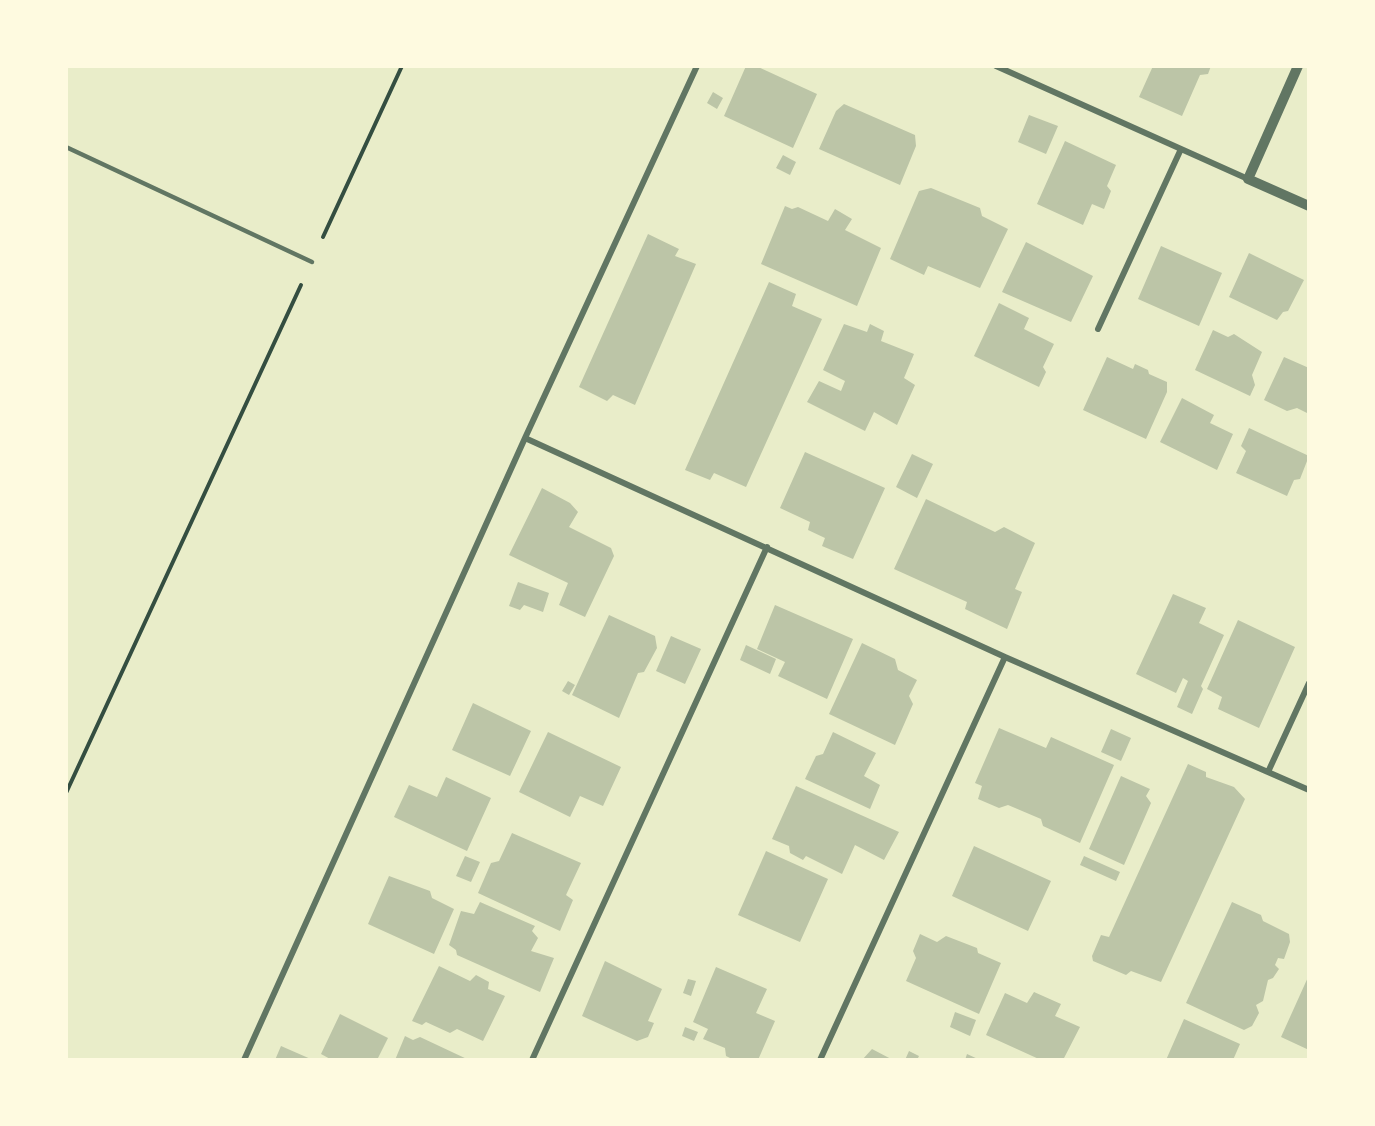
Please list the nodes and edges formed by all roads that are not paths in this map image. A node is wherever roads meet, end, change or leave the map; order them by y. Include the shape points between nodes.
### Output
1 (697, 66) edge
2 (996, 66) edge
3 (1298, 66) edge
4 (66, 147) edge
5 (1181, 149) junction
6 (1248, 179) junction
7 (1309, 206) edge
8 (312, 262) road end
9 (1098, 329) dead end
10 (525, 438) junction
11 (767, 547) junction
12 (1005, 657) junction
13 (1309, 683) edge
14 (1268, 772) junction
15 (1309, 790) edge
16 (244, 1060) edge
17 (532, 1060) edge
18 (820, 1060) edge

1 - 10 street
2 - 5 street
3 - 6 street
4 - 8 lane
5 - 6 street
5 - 9 street
6 - 7 street
10 - 11 street
10 - 16 street
11 - 12 street
11 - 17 street
12 - 14 street
12 - 18 street
13 - 14 street
14 - 15 street

